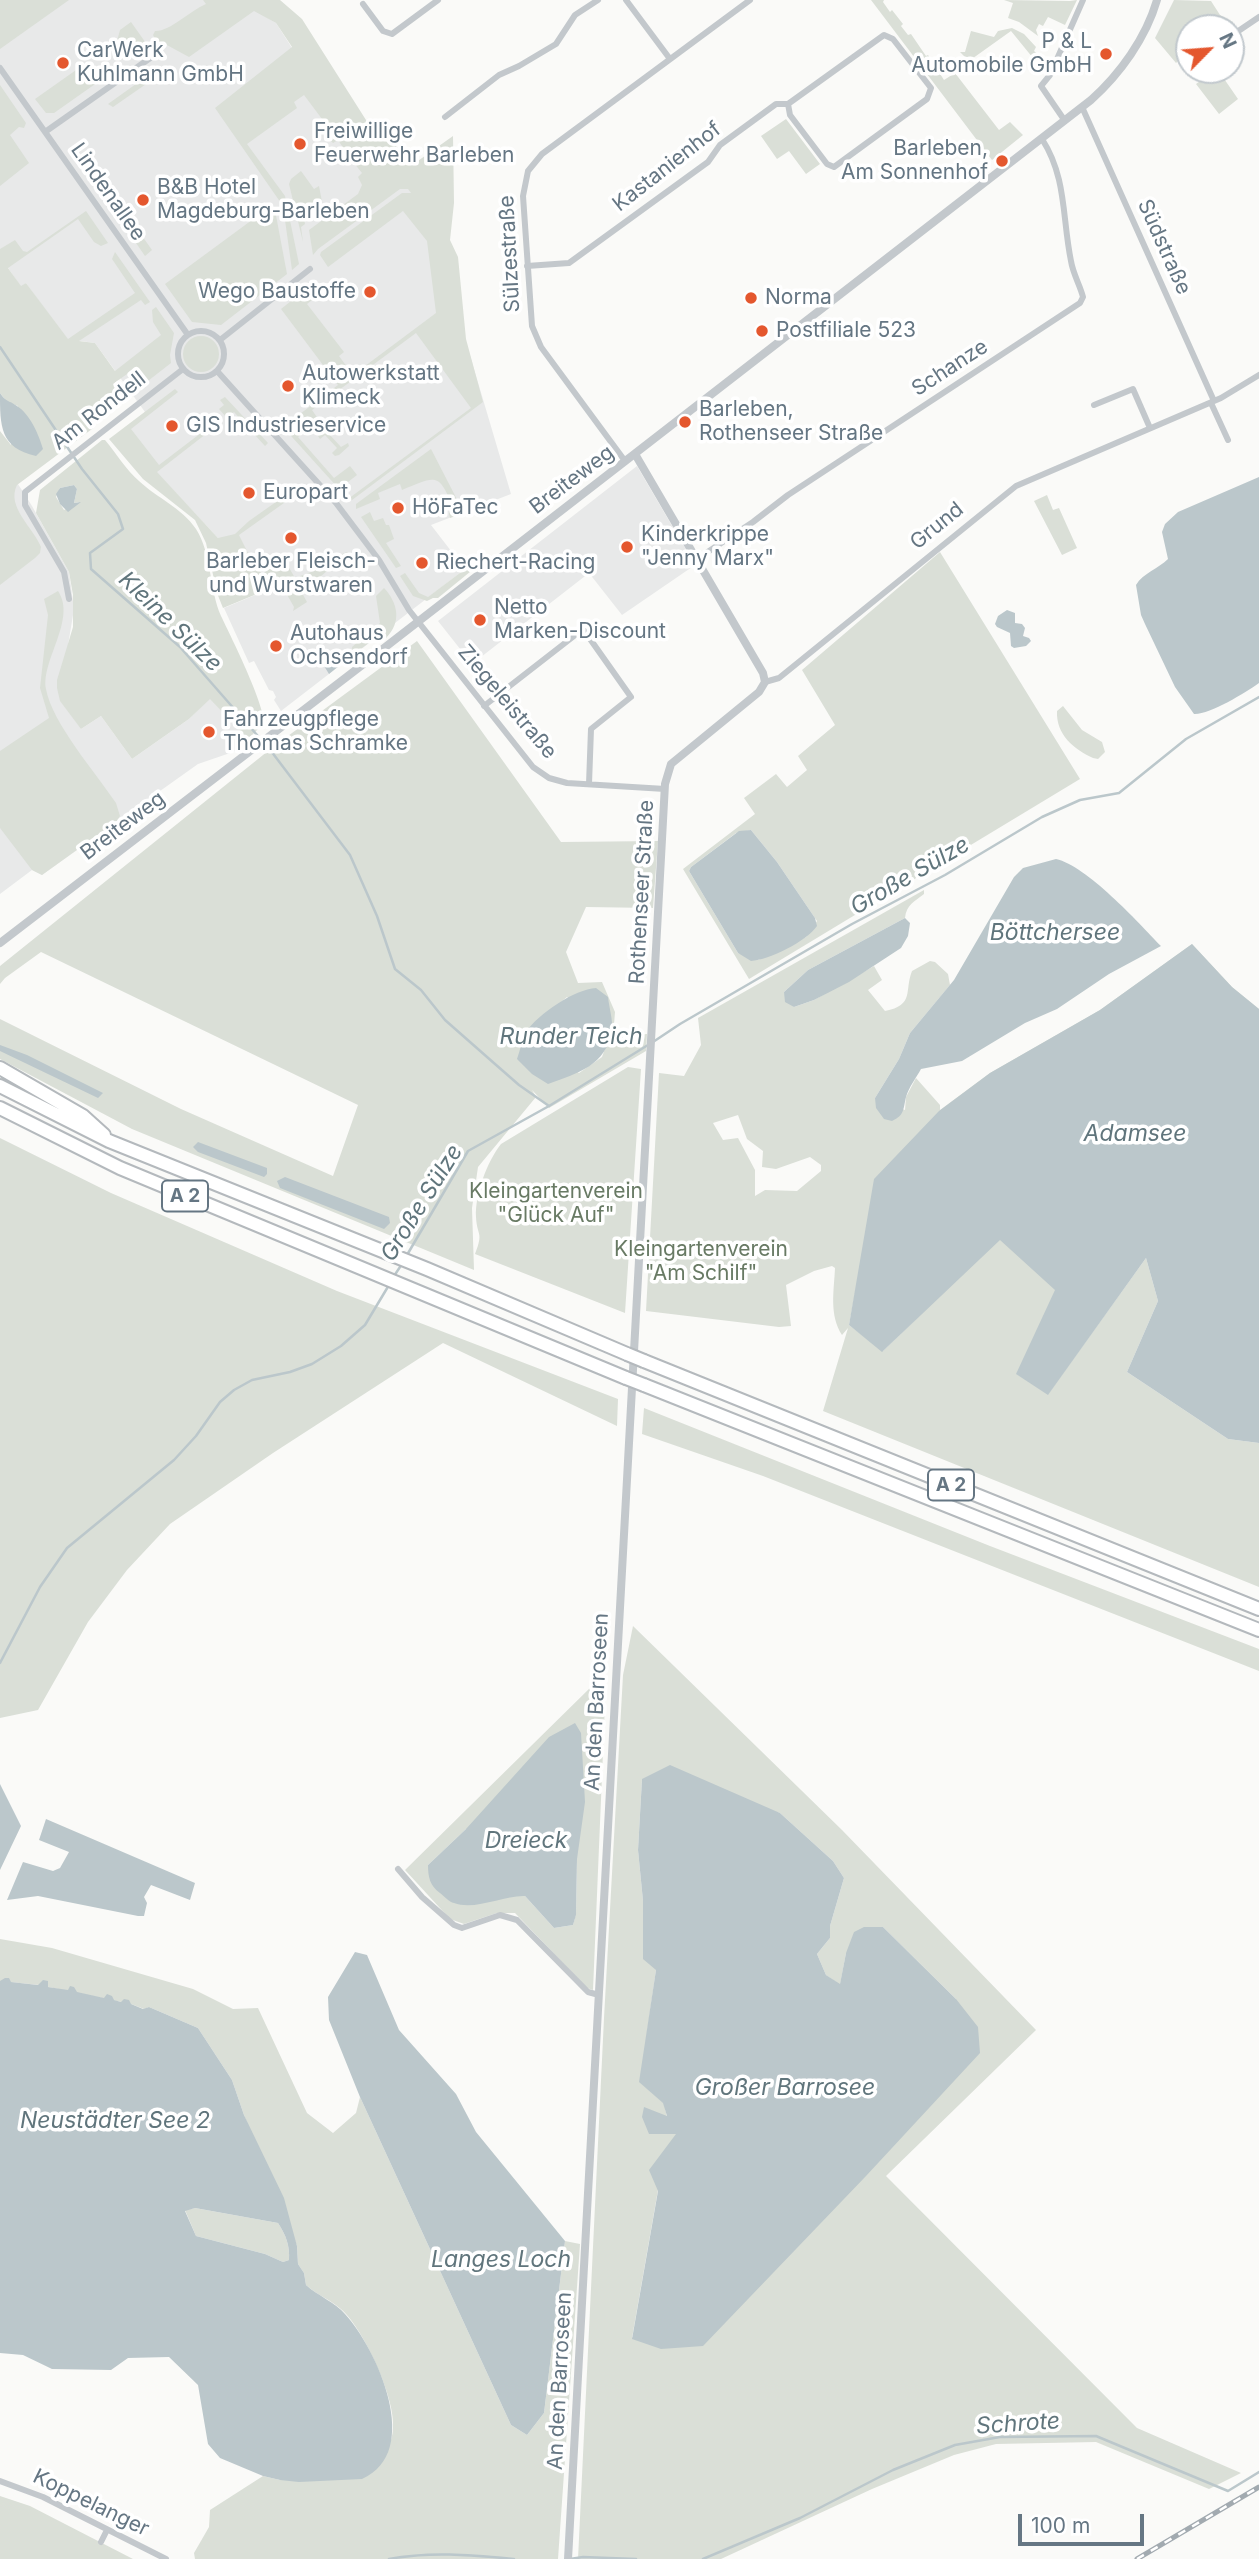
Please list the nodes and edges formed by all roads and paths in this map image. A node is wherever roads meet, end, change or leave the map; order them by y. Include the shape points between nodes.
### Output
1 (438, 0) edge
2 (598, 0) edge
3 (626, 0) edge
4 (750, 0) edge
5 (1083, 0) edge
6 (1157, 0) edge
7 (1164, 0) edge
8 (363, 4) dead end
9 (156, 54) dead end
10 (670, 59) junction
11 (0, 68) edge
12 (788, 104) junction
13 (1082, 107) junction
14 (445, 117) dead end
15 (1065, 121) junction
16 (45, 132) junction
17 (1042, 139) junction
18 (527, 266) junction
19 (310, 269) dead end
20 (188, 335) junction
21 (220, 340) junction
22 (183, 369) junction
23 (217, 371) junction
24 (1259, 375) edge
25 (1213, 402) junction
26 (1094, 405) dead end
27 (1150, 428) junction
28 (1228, 440) dead end
29 (635, 454) junction
30 (625, 461) junction
31 (697, 559) junction
32 (69, 599) dead end
33 (418, 622) junction
34 (765, 682) junction
35 (484, 706) junction
36 (589, 784) junction
37 (665, 789) junction
38 (0, 943) edge
39 (0, 1068) edge
40 (0, 1086) edge
41 (0, 1108) edge
42 (109, 1141) junction
43 (631, 1410) joint
44 (1259, 1609) edge
45 (1259, 1630) edge
46 (398, 1869) dead end
47 (599, 1995) junction
48 (0, 2481) edge
49 (107, 2530) junction
50 (102, 2542) dead end
51 (166, 2559) edge
52 (568, 2559) edge

1 - 8 street via 391,34 383,31
2 - 14 street via 575,15 556,44 499,75
3 - 10 street
4 - 10 street, Sülzestraße
5 - 15 street via 1041,86
6 - 7 street, Breiteweg
6 - 13 street, Breiteweg via 1127,60
9 - 16 street
10 - 18 street, Sülzestraße via 532,163 524,187
11 - 16 street, Lindenallee
12 - 12 street, Kastanienhof via 790,115 834,167 927,99 931,88 894,39 884,35
12 - 18 street, Kastanienhof via 776,104 720,145 708,162 572,261
13 - 15 street, Breiteweg
13 - 25 street, Südstraße
15 - 17 street, Breiteweg
16 - 20 street, Lindenallee
17 - 29 street, Breiteweg
17 - 31 street, Schanze via 1065,204 1070,260 1083,297 1080,303
18 - 30 street, Sülzestraße via 537,341
19 - 21 street
20 - 21 street via 208,332
20 - 22 street via 178,351
21 - 23 street via 224,356
22 - 23 street via 200,377
22 - 32 street, Am Rondell via 25,492 25,505 64,572
23 - 33 street via 336,503
24 - 25 street, Grund
25 - 27 street, Grund
25 - 28 street, Südstraße
26 - 27 street via 1133,389
27 - 34 street, Grund via 1005,494 779,678
29 - 30 street, Breiteweg
29 - 31 street
30 - 33 street, Breiteweg
31 - 34 street
33 - 35 street, Ziegeleistraße
33 - 38 street, Breiteweg
34 - 37 street, Rothenseer Straße via 759,692 671,764
35 - 36 street, Ziegeleistraße via 533,766 550,778
35 - 36 street via 583,629 631,697 591,729
36 - 37 street, Ziegeleistraße
37 - 43 street, Rothenseer Straße
39 - 42 highway via 83,1116
40 - 42 highway, A 2
41 - 45 highway, A 2, bridge via 120,1168 415,1292
42 - 44 highway, A 2, bridge
43 - 47 street, An den Barroseen
46 - 47 street via 454,1925 462,1927 500,1915 517,1920 588,1992
47 - 52 street, An den Barroseen
48 - 49 street, Koppelanger
49 - 50 street
49 - 51 street, Koppelanger

